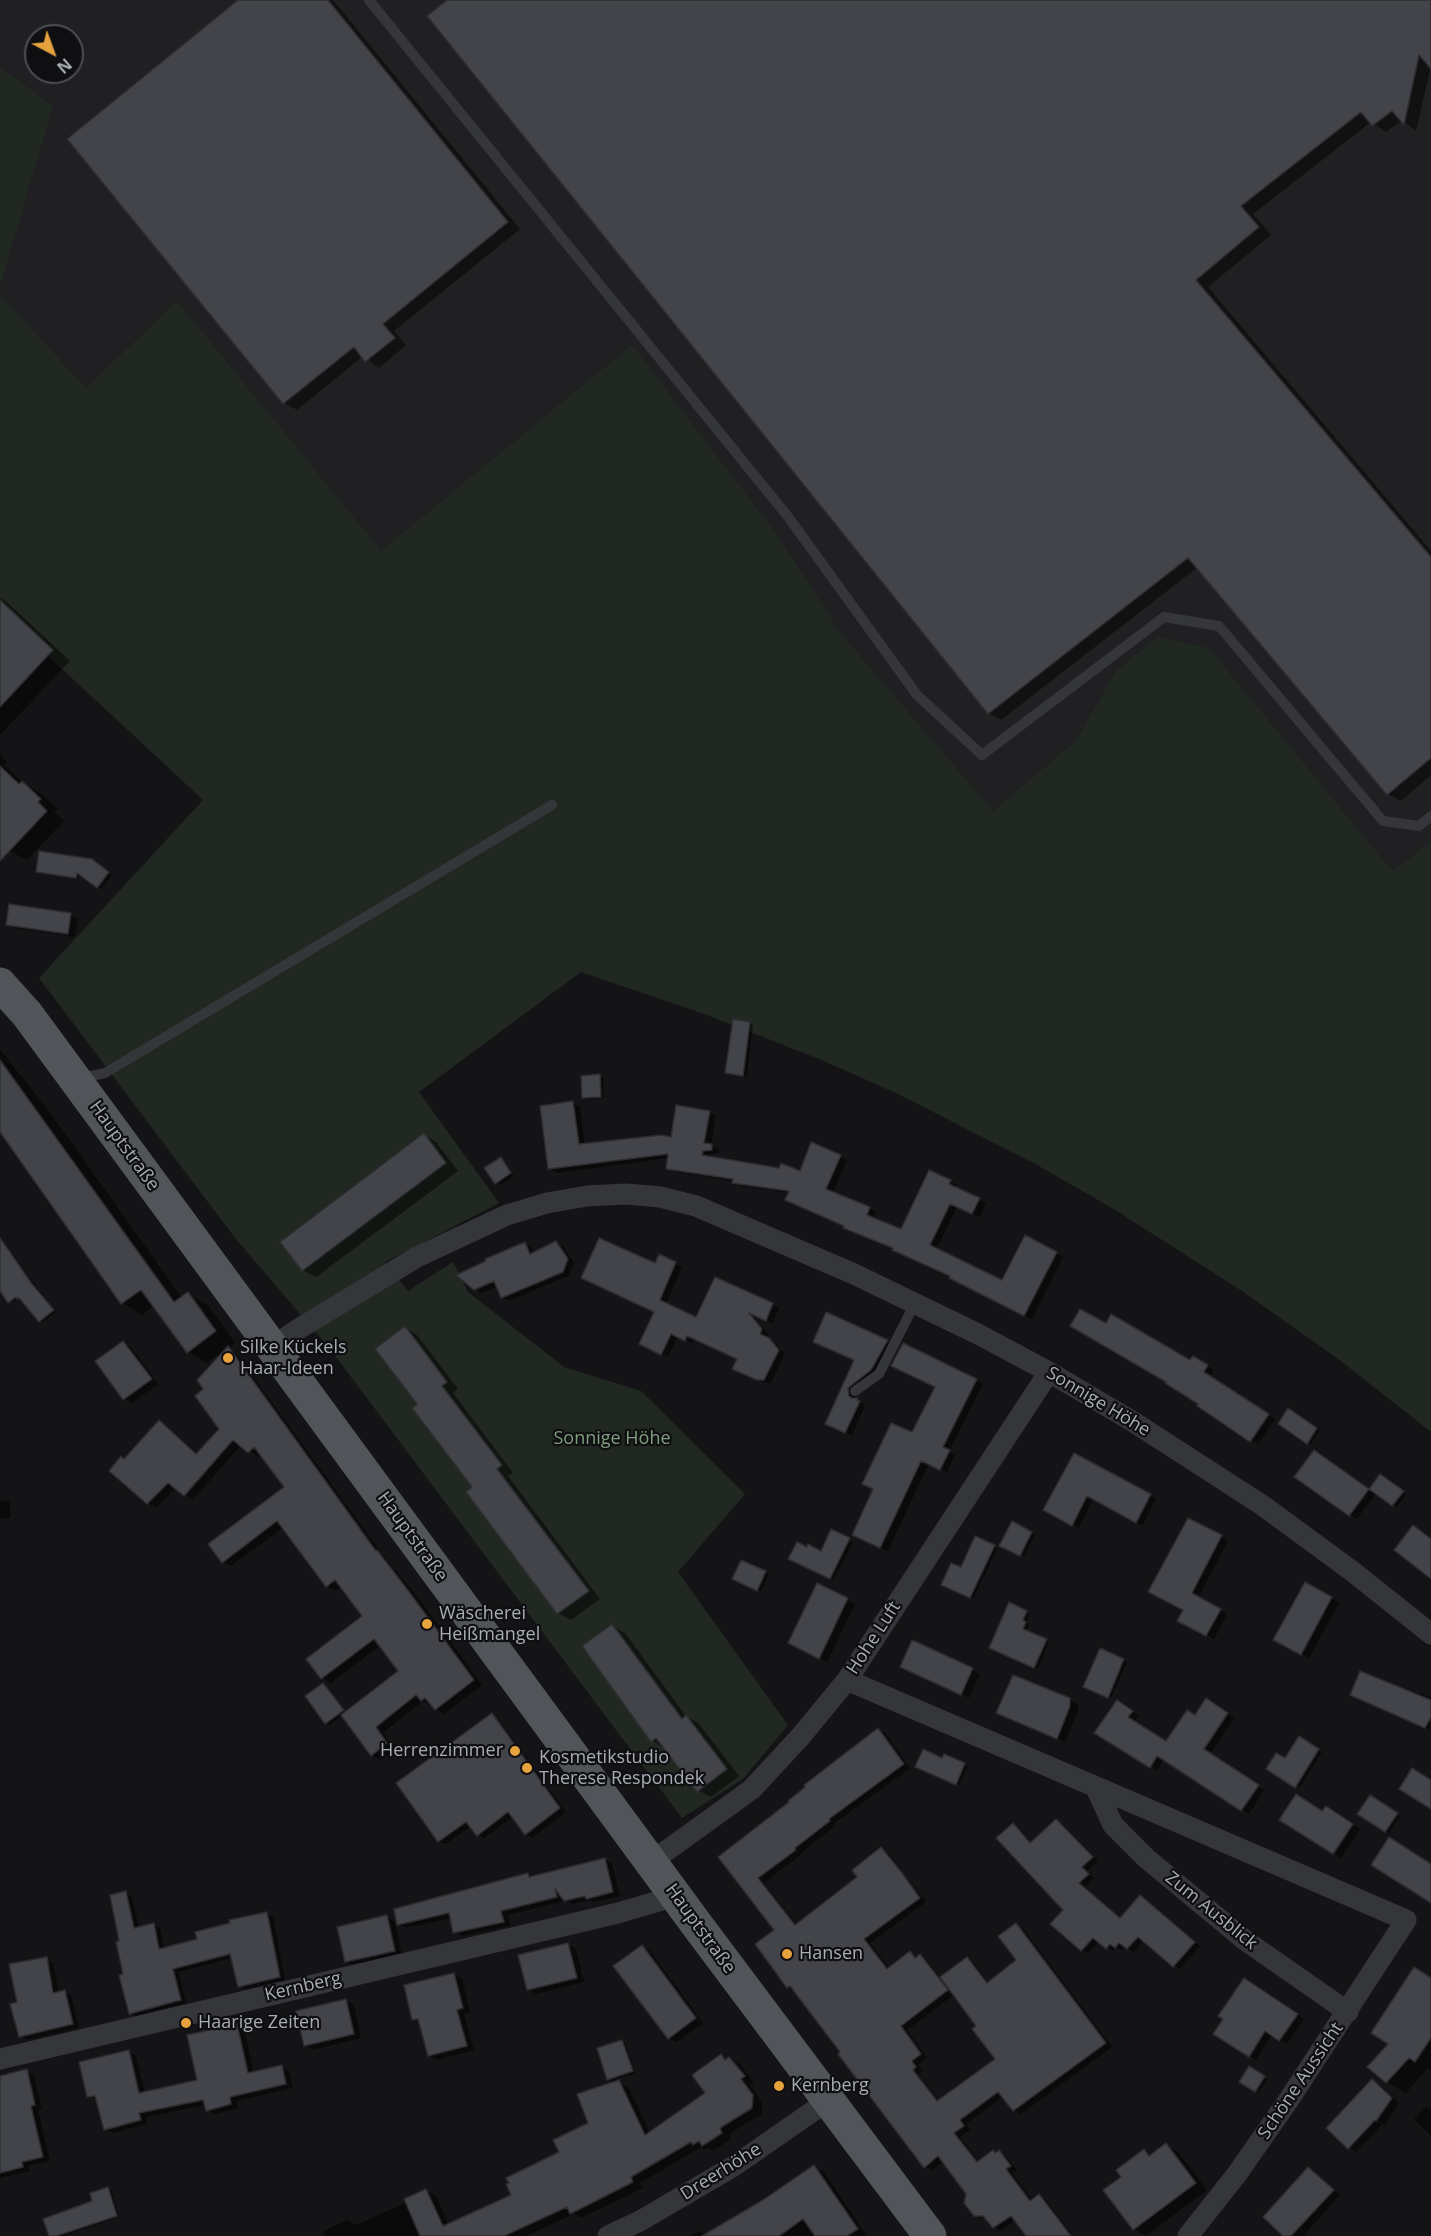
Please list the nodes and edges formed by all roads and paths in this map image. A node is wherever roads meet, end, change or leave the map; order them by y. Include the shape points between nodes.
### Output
1 (369, 0) edge
2 (552, 805) dead end
3 (1431, 816) edge
4 (0, 984) edge
5 (75, 1079) junction
6 (915, 1303) junction
7 (272, 1347) junction
8 (1049, 1372) junction
9 (855, 1391) dead end
10 (1431, 1634) edge
11 (847, 1680) junction
12 (1096, 1788) junction
13 (651, 1862) junction
14 (676, 1896) junction
15 (1348, 2012) junction
16 (0, 2059) edge
17 (829, 2100) junction
18 (608, 2236) edge
19 (930, 2236) edge
20 (1188, 2236) edge

1 - 3 lane via 789,518 917,695 982,755 1164,617 1219,626 1383,821 1419,826
2 - 5 lane via 105,1073
4 - 5 main road, Hauptstraße
5 - 7 main road, Hauptstraße
6 - 7 street, Sonnige Höhe via 696,1206 626,1194 547,1203 507,1215 440,1245
6 - 8 street, Sonnige Höhe
6 - 9 lane via 879,1374
7 - 13 main road, Hauptstraße
8 - 10 street, Sonnige Höhe via 1262,1505
8 - 11 street, Hohe Luft
11 - 12 street
11 - 13 street, Hohe Luft via 752,1789
12 - 15 street, Zum Ausblick via 1113,1824 1146,1858 1246,1941
12 - 15 street, Schöne Aussicht via 1406,1920
13 - 14 main road, Hauptstraße
14 - 16 street, Kernberg
14 - 17 main road, Hauptstraße
15 - 20 street, Schöne Aussicht via 1237,2174
17 - 18 street, Dreerhöhe via 724,2172
17 - 19 main road, Hauptstraße

